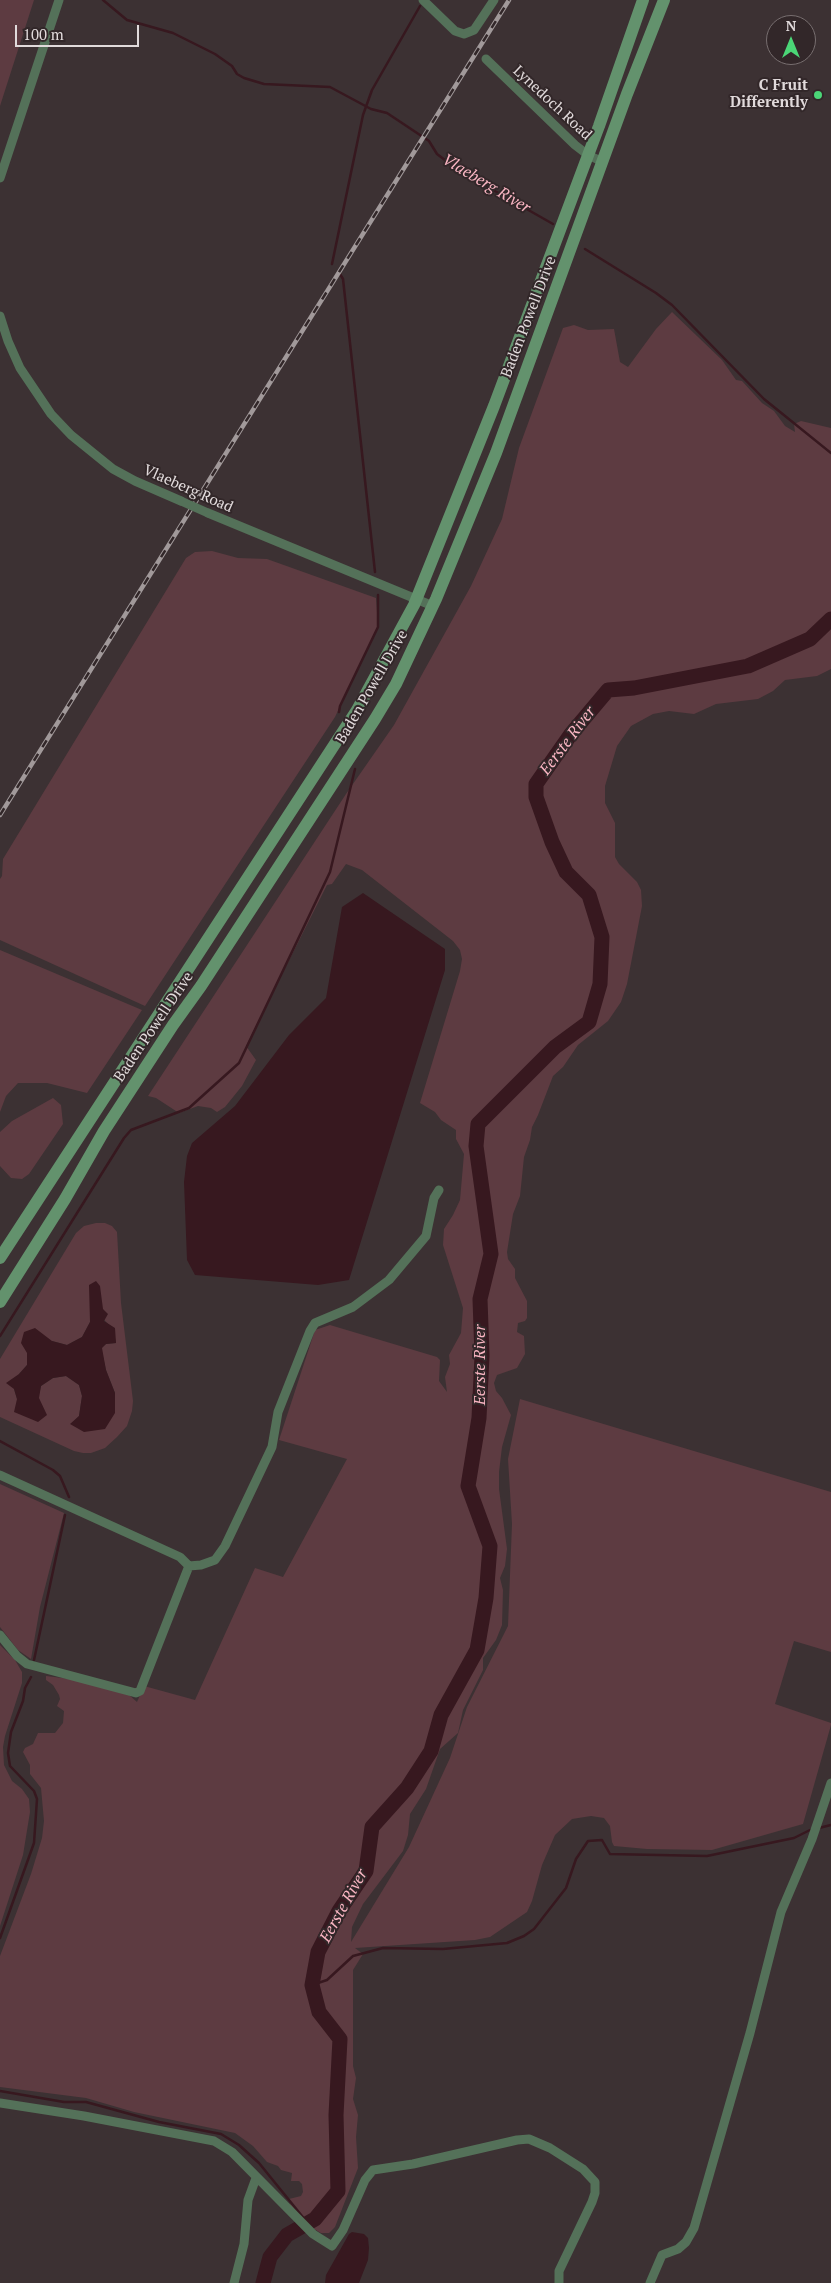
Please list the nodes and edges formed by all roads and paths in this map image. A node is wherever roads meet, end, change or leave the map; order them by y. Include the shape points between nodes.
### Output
1 (59, 0) edge
2 (423, 0) edge
3 (494, 0) edge
4 (643, 0) edge
5 (664, 0) edge
6 (486, 59) dead end
7 (588, 155) junction
8 (603, 162) junction
9 (0, 178) edge
10 (0, 316) edge
11 (416, 600) junction
12 (433, 606) junction
13 (439, 1190) dead end
14 (0, 1258) edge
15 (0, 1302) edge
16 (0, 1475) edge
17 (189, 1566) junction
18 (0, 1635) edge
19 (831, 1783) edge
20 (0, 2103) edge
21 (256, 2178) junction
22 (234, 2283) edge
23 (558, 2283) edge
24 (650, 2283) edge

1 - 9 street
2 - 3 street via 455,31 464,34 474,30
4 - 7 main road, Baden Powell Drive
5 - 8 main road, Baden Powell Drive
6 - 7 street, Lynedoch Road
7 - 8 street, Lynedoch Road
7 - 11 main road, Baden Powell Drive via 494,406
8 - 12 main road, Baden Powell Drive via 496,452
10 - 11 street, Vlaeberg Road, bridge via 24,376 51,414 113,469 208,513
11 - 12 street, Vlaeberg Road
11 - 14 main road, Baden Powell Drive via 357,710
12 - 15 main road, Baden Powell Drive via 396,684 375,719 104,1131
13 - 17 street via 434,1198 426,1236 389,1280 353,1307 315,1323 281,1404 272,1447 225,1546 215,1560
16 - 17 street via 180,1557
17 - 18 street via 140,1690 136,1693 27,1664
19 - 24 street via 812,1839 780,1912 750,2033 694,2228 678,2249 662,2255
20 - 21 street via 214,2141 232,2152
21 - 22 street via 248,2200 244,2244
21 - 23 street via 313,2234 332,2246 343,2230 364,2180 373,2170 529,2139 583,2169 595,2182 596,2193 559,2271

